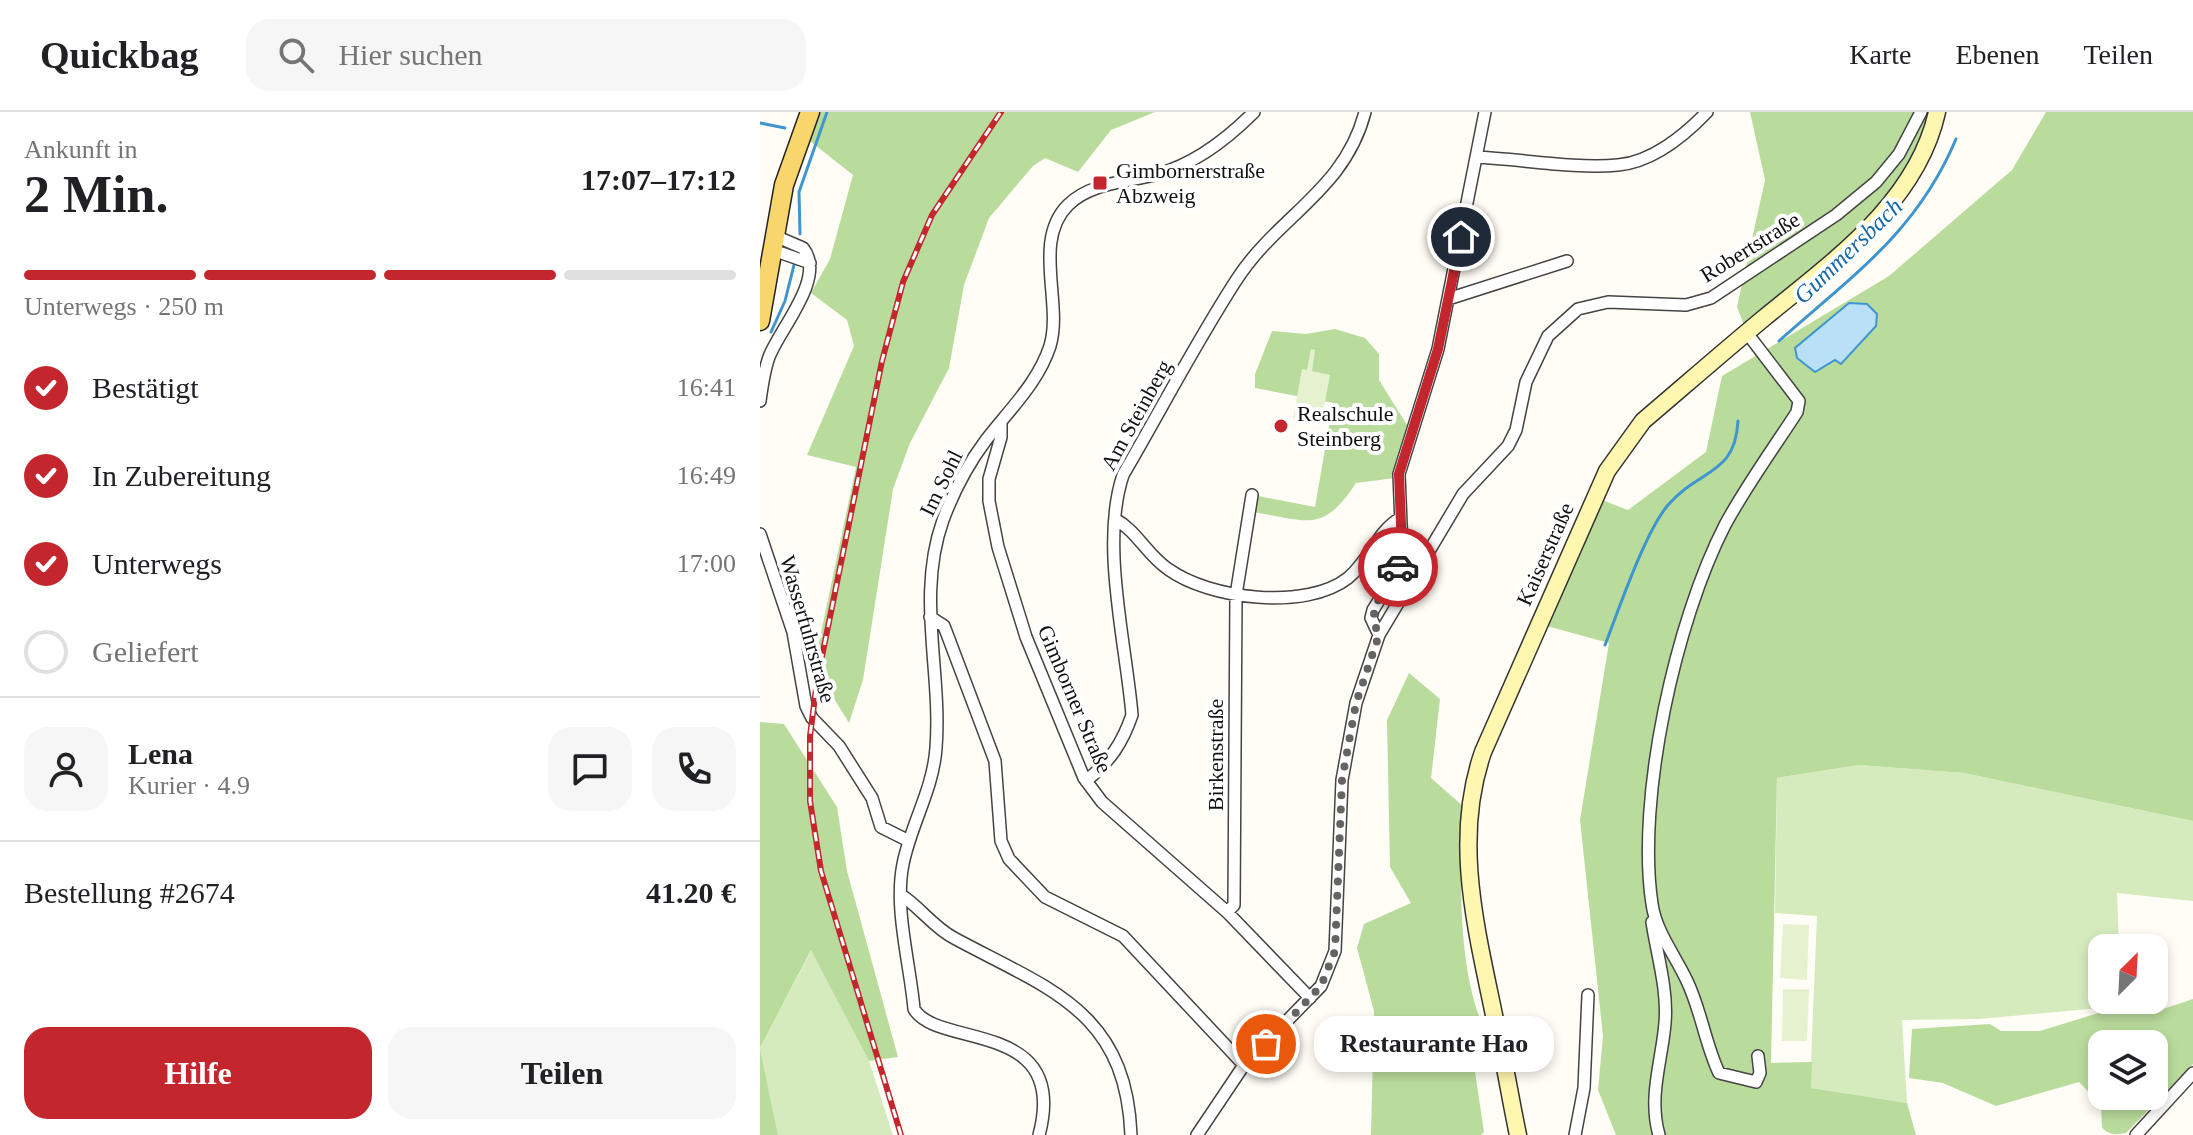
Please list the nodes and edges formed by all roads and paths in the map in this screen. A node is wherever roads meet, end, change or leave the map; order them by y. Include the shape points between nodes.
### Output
1 (810, 112) edge
2 (1254, 112) edge
3 (1365, 112) edge
4 (1485, 112) edge
5 (1707, 112) edge
6 (1921, 112) edge
7 (1937, 112) edge
8 (1476, 157) junction
9 (767, 242) edge
10 (1567, 261) dead end
11 (1448, 299) junction
12 (760, 321) edge
13 (1747, 333) junction
14 (760, 401) edge
15 (1001, 424) junction
16 (1252, 495) dead end
17 (1115, 519) junction
18 (1399, 519) junction
19 (760, 534) edge
20 (1236, 595) junction
21 (930, 617) junction
22 (1379, 635) junction
23 (1086, 781) junction
24 (909, 841) junction
25 (901, 895) junction
26 (1652, 906) junction
27 (1227, 912) junction
28 (1588, 995) dead end
29 (1310, 998) junction
30 (1758, 1056) dead end
31 (1244, 1065) junction
32 (2193, 1073) edge
33 (1039, 1135) edge
34 (1131, 1135) edge
35 (1197, 1135) edge
36 (1518, 1135) edge
37 (1575, 1135) edge
38 (1659, 1135) edge
39 (2136, 1135) edge

1 - 9 main road
2 - 15 street, Im Sohl via 1207,151 1162,173 1089,191 1068,205 1052,237 1051,341 1038,373
3 - 17 street, Am Steinberg via 1340,170 1267,241 1237,279 1123,475
4 - 8 street
5 - 8 street via 1687,133 1620,165
6 - 22 street, Robertstraße via 1899,154 1876,182 1711,298 1686,305 1608,302 1578,309 1548,336 1526,382 1508,446 1463,494
7 - 13 street, Kaiserstraße via 1931,140 1889,206
8 - 11 street
9 - 12 main road
9 - 14 street via 810,263 810,279 768,359
10 - 11 street
11 - 18 street via 1399,474
13 - 26 street via 1799,401 1725,525 1676,662 1665,702 1649,819
13 - 36 street, Kaiserstraße via 1643,421 1607,471 1474,778 1466,853
15 - 21 street, Im Sohl via 967,468 944,518 932,556
15 - 23 street, Gimborner Straße via 989,479 998,547 1026,637
16 - 20 street, Birkenstraße
17 - 20 street via 1168,570 1191,583
17 - 23 street, Am Steinberg via 1132,715 1122,743
18 - 20 street via 1387,526 1348,578 1323,591 1295,597
18 - 22 street via 1398,564 1371,618
19 - 24 street, Wasserfuhrstraße via 793,632 806,706 872,798 881,827
20 - 27 street, Birkenstraße via 1234,905
21 - 24 street, Im Sohl via 936,748 932,782
21 - 31 street via 944,626 988,735 1001,841 1009,859 1045,897 1123,936
22 - 29 street, Robertstraße via 1356,703 1342,780 1335,951 1321,986
23 - 27 street, Gimborner Straße via 1102,802
24 - 25 street, Im Sohl
25 - 33 street, Im Sohl via 914,1009 931,1022 995,1040 1030,1066 1040,1084
25 - 34 street via 950,936 1054,989 1079,1009 1110,1049 1127,1093
26 - 30 street via 1688,982 1719,1073 1756,1082
26 - 38 street via 1665,1022 1656,1069 1654,1116
27 - 29 street, Gimborner Straße
28 - 37 street via 1584,1088
29 - 31 street, Robertstraße
31 - 35 street, Robertstraße
32 - 39 street

